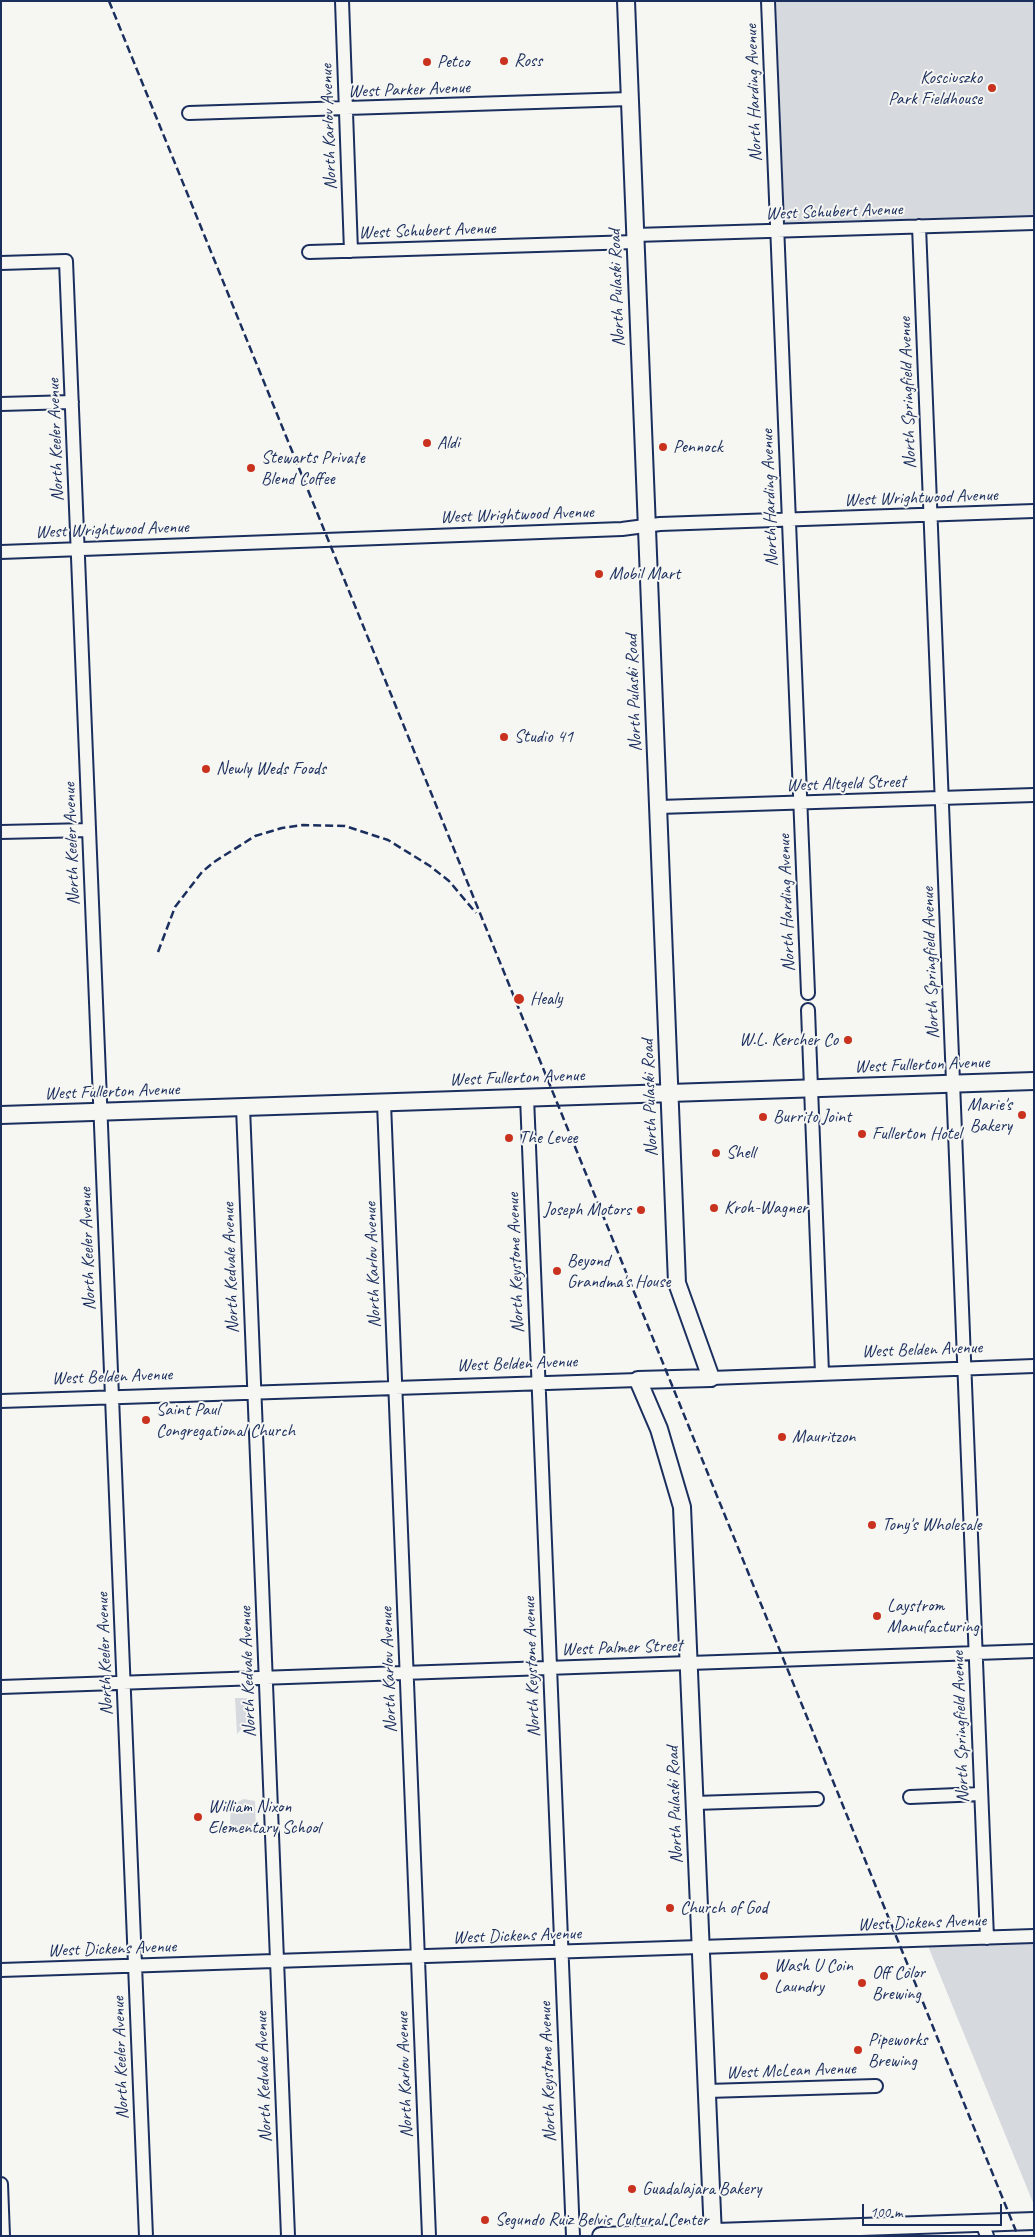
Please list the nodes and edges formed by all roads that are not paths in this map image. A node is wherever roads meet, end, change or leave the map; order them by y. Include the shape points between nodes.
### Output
1 (342, 1) edge
2 (626, 1) edge
3 (768, 1) edge
4 (630, 99) junction
5 (346, 109) junction
6 (189, 113) dead end
7 (1034, 223) edge
8 (919, 226) junction
9 (777, 231) junction
10 (635, 239) junction
11 (351, 251) junction
12 (309, 252) dead end
13 (1, 263) edge
14 (72, 402) junction
15 (1, 404) edge
16 (1034, 512) edge
17 (930, 515) junction
18 (789, 519) junction
19 (647, 526) junction
20 (77, 549) junction
21 (1, 552) edge
22 (1034, 795) edge
23 (942, 798) junction
24 (800, 803) junction
25 (659, 808) junction
26 (89, 830) junction
27 (1, 832) edge
28 (808, 993) dead end
29 (808, 1010) dead end
30 (1034, 1081) edge
31 (954, 1084) junction
32 (811, 1088) junction
33 (670, 1093) junction
34 (526, 1098) junction
35 (384, 1103) junction
36 (242, 1107) junction
37 (100, 1112) junction
38 (1, 1115) edge
39 (1034, 1366) edge
40 (965, 1368) junction
41 (822, 1373) junction
42 (711, 1378) junction
43 (638, 1380) junction
44 (538, 1383) junction
45 (395, 1388) junction
46 (254, 1392) junction
47 (112, 1397) junction
48 (1, 1401) edge
49 (1034, 1652) edge
50 (976, 1654) junction
51 (690, 1663) junction
52 (550, 1668) junction
53 (407, 1673) junction
54 (265, 1678) junction
55 (123, 1682) junction
56 (1, 1687) edge
57 (981, 1794) junction
58 (910, 1797) dead end
59 (817, 1799) dead end
60 (695, 1803) junction
61 (1034, 1936) edge
62 (987, 1938) junction
63 (701, 1947) junction
64 (561, 1952) junction
65 (418, 1957) junction
66 (277, 1961) junction
67 (135, 1966) junction
68 (1, 1970) edge
69 (876, 2086) dead end
70 (707, 2091) junction
71 (1, 2184) edge
72 (1034, 2221) edge
73 (984, 2229) edge
74 (855, 2232) edge
75 (713, 2234) edge
76 (3, 2236) edge
77 (146, 2236) edge
78 (288, 2236) edge
79 (429, 2236) edge
80 (572, 2236) edge
81 (601, 2236) edge

1 - 5 street, North Karlov Avenue
2 - 4 main road, North Pulaski Road
3 - 9 street, North Harding Avenue
4 - 5 street, West Parker Avenue
4 - 10 main road, North Pulaski Road
5 - 6 street, West Parker Avenue
5 - 11 street, North Karlov Avenue
7 - 8 street, West Schubert Avenue
8 - 9 street, West Schubert Avenue
8 - 17 street, North Springfield Avenue
9 - 10 street, West Schubert Avenue
9 - 18 street, North Harding Avenue
10 - 11 street, West Schubert Avenue
10 - 19 main road, North Pulaski Road
11 - 12 street, West Schubert Avenue
13 - 14 street, North Keeler Avenue via 66,261
14 - 15 street
14 - 20 street, North Keeler Avenue
16 - 17 street, West Wrightwood Avenue
17 - 18 street, West Wrightwood Avenue
17 - 23 street, North Springfield Avenue
18 - 19 street, West Wrightwood Avenue
18 - 24 street, North Harding Avenue
19 - 20 street, West Wrightwood Avenue
19 - 25 main road, North Pulaski Road
20 - 21 street, West Wrightwood Avenue
20 - 26 street, North Keeler Avenue
22 - 23 street, West Altgeld Street
23 - 24 street, West Altgeld Street
23 - 31 street, North Springfield Avenue
24 - 25 street, West Altgeld Street
24 - 28 street, North Harding Avenue
25 - 33 main road, North Pulaski Road
26 - 27 street
26 - 37 street, North Keeler Avenue
29 - 32 street
30 - 31 main road, West Fullerton Avenue
31 - 32 main road, West Fullerton Avenue
31 - 40 street, North Springfield Avenue
32 - 33 main road, West Fullerton Avenue
32 - 41 street
33 - 34 main road, West Fullerton Avenue
33 - 42 main road, North Pulaski Road via 677,1283
34 - 35 main road, West Fullerton Avenue
34 - 44 street, North Keystone Avenue
35 - 36 main road, West Fullerton Avenue
35 - 45 street, North Karlov Avenue
36 - 37 main road, West Fullerton Avenue
36 - 46 street, North Kedvale Avenue
37 - 38 main road, West Fullerton Avenue
37 - 47 street, North Keeler Avenue
39 - 40 street, West Belden Avenue
40 - 41 street, West Belden Avenue
40 - 50 street, North Springfield Avenue
41 - 42 street, West Belden Avenue
42 - 43 main road, West Belden Avenue
43 - 44 street, West Belden Avenue
43 - 51 main road, North Pulaski Road via 659,1429 682,1507
44 - 45 street, West Belden Avenue
44 - 52 street, North Keystone Avenue
45 - 46 street, West Belden Avenue
45 - 53 street, North Karlov Avenue
46 - 47 street, West Belden Avenue
46 - 54 street, North Kedvale Avenue
47 - 48 street, West Belden Avenue
47 - 55 street, North Keeler Avenue
49 - 50 street, West Palmer Street
50 - 51 street, West Palmer Street
50 - 57 street, North Springfield Avenue
51 - 52 street, West Palmer Street
51 - 60 main road, North Pulaski Road
52 - 53 street, West Palmer Street
52 - 64 street, North Keystone Avenue
53 - 54 street, West Palmer Street
53 - 65 street, North Karlov Avenue
54 - 55 street, West Palmer Street
54 - 66 street, North Kedvale Avenue
55 - 56 street, West Palmer Street
55 - 67 street, North Keeler Avenue
57 - 58 street
57 - 62 street, North Springfield Avenue
59 - 60 street
60 - 63 main road, North Pulaski Road
61 - 62 street, West Dickens Avenue
62 - 63 street, West Dickens Avenue
63 - 64 street, West Dickens Avenue
63 - 70 main road, North Pulaski Road
64 - 65 street, West Dickens Avenue
64 - 80 street, North Keystone Avenue
65 - 66 street, West Dickens Avenue
65 - 79 street, North Karlov Avenue
66 - 67 street, West Dickens Avenue
66 - 78 street, North Kedvale Avenue
67 - 68 street, West Dickens Avenue
67 - 77 street, North Keeler Avenue
69 - 70 street, West McLean Avenue
70 - 75 main road, North Pulaski Road
71 - 76 street
72 - 73 main road
73 - 74 main road
74 - 75 main road
75 - 81 main road

